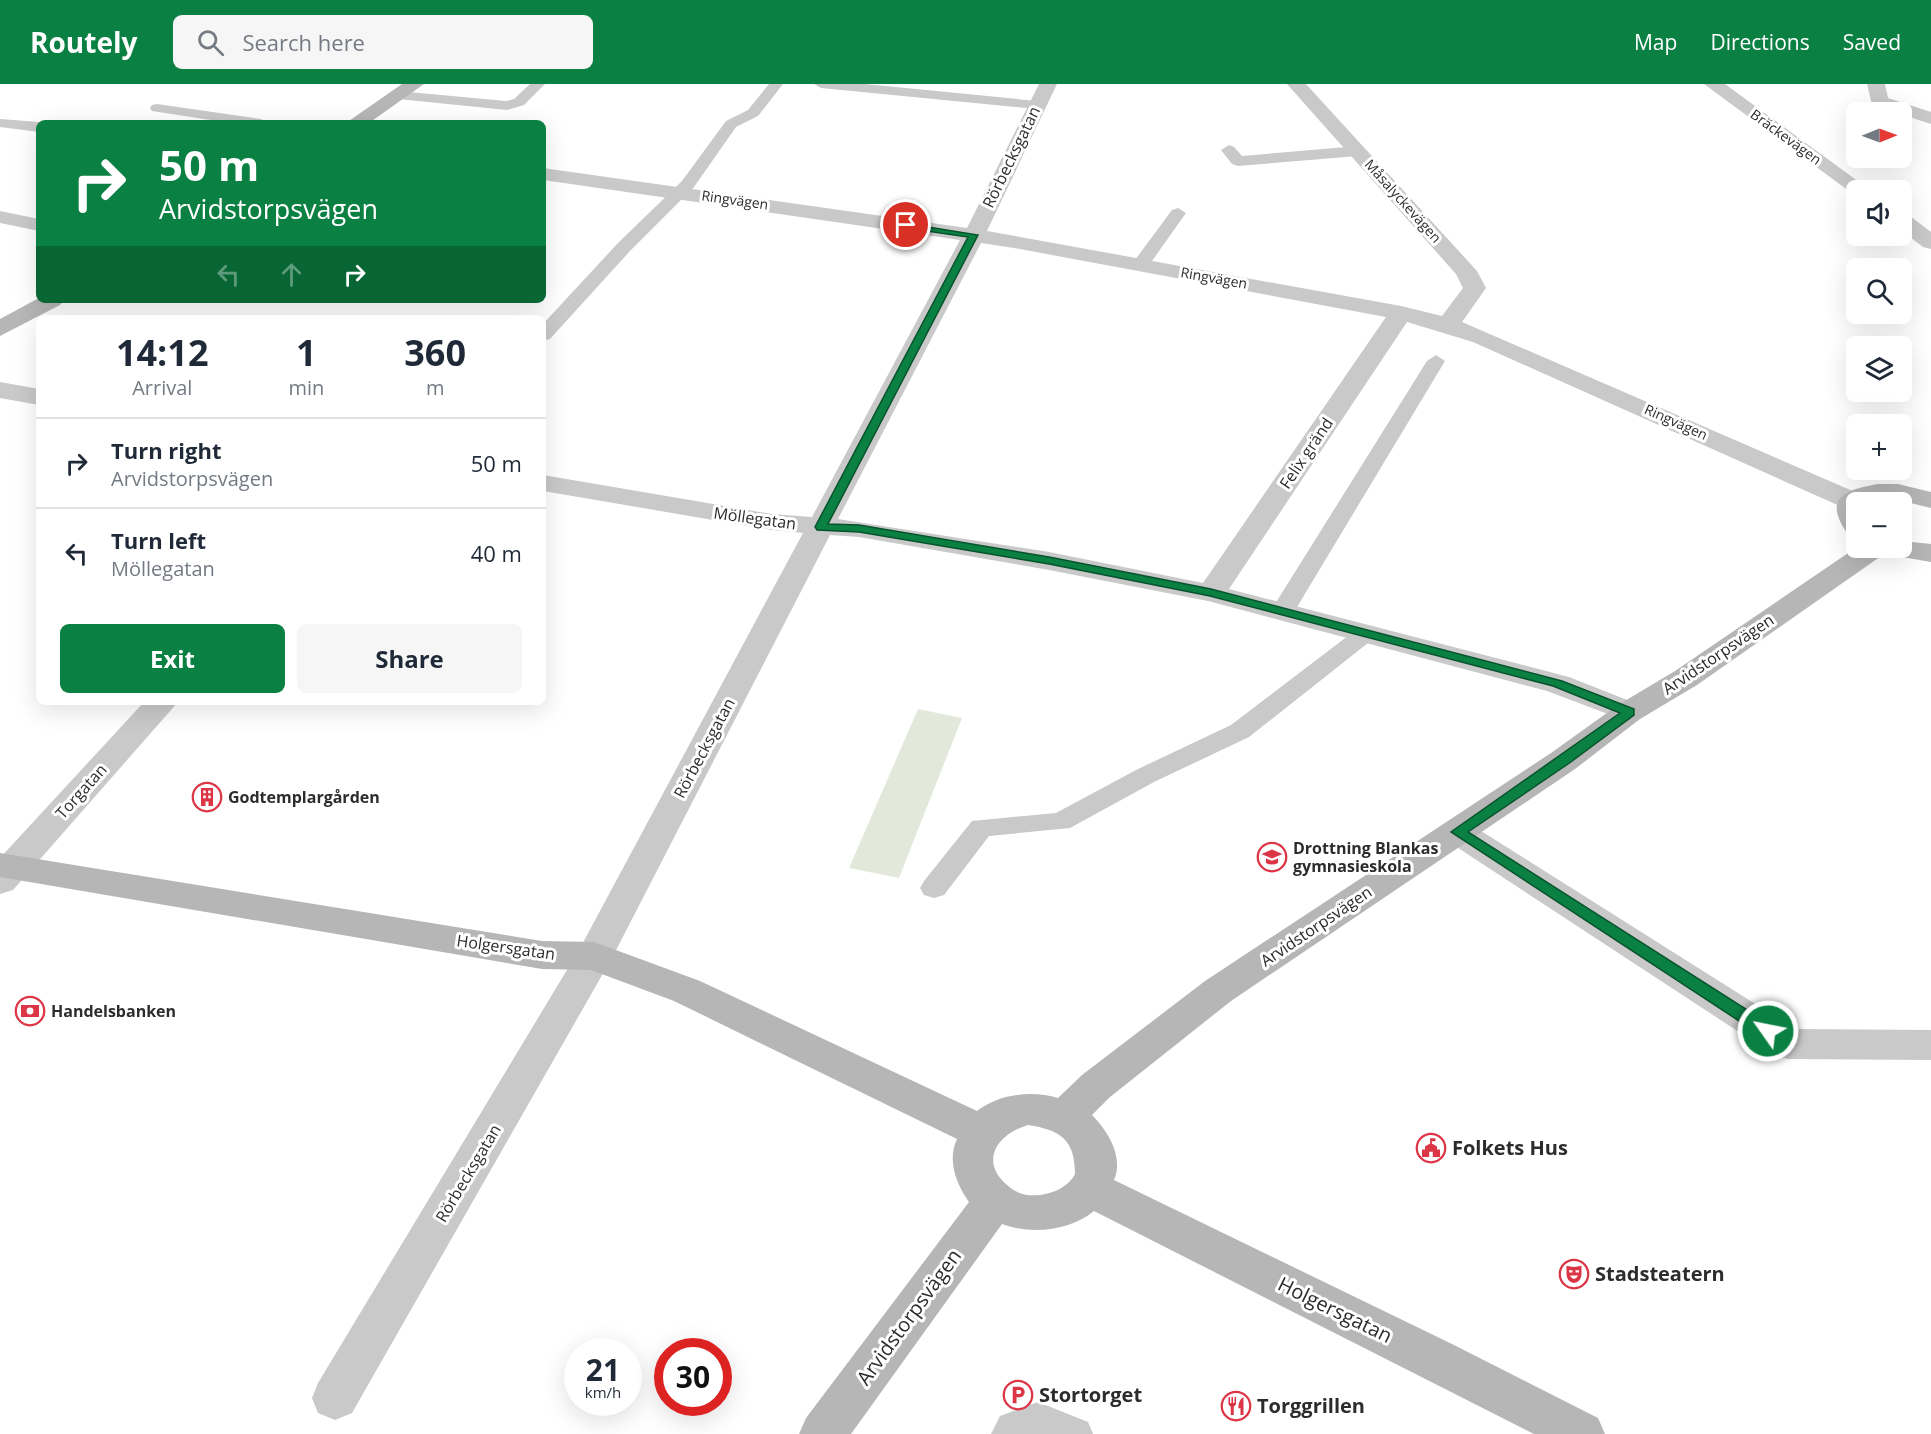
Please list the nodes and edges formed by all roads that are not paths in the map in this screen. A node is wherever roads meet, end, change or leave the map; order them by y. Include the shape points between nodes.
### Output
1 (415, 84) edge
2 (538, 84) edge
3 (776, 84) edge
4 (821, 84) edge
5 (1296, 84) edge
6 (1713, 84) edge
7 (1876, 84) edge
8 (398, 95) junction
9 (1042, 95) edge
10 (157, 108) dead end
11 (1931, 118) edge
12 (240, 120) edge
13 (360, 120) edge
14 (0, 123) edge
15 (36, 127) edge
16 (1229, 150) dead end
17 (1358, 151) junction
18 (546, 174) edge
19 (1846, 180) edge
20 (680, 192) junction
21 (1178, 213) dead end
22 (0, 217) edge
23 (36, 224) edge
24 (1912, 228) edge
25 (974, 235) junction
26 (1931, 242) edge
27 (1141, 264) junction
28 (47, 303) edge
29 (1401, 313) junction
30 (1448, 325) junction
31 (0, 329) edge
32 (546, 332) edge
33 (1436, 361) dead end
34 (0, 390) edge
35 (36, 396) edge
36 (546, 484) edge
37 (1912, 496) edge
38 (1931, 501) edge
39 (1846, 510) edge
40 (821, 527) junction
41 (1912, 551) edge
42 (1931, 554) edge
43 (1860, 558) edge
44 (1211, 593) junction
45 (1282, 612) junction
46 (1365, 634) junction
47 (159, 705) edge
48 (1629, 712) junction
49 (1458, 832) junction
50 (4, 871) edge
51 (934, 888) dead end
52 (594, 956) junction
53 (1931, 1045) edge
54 (1065, 1116) junction
55 (981, 1132) junction
56 (1089, 1188) junction
57 (995, 1200) junction
58 (335, 1398) dead end
59 (823, 1434) edge
60 (1009, 1434) edge
61 (1075, 1434) edge
62 (1581, 1434) edge

1 - 8 main road
2 - 8 lane via 519,102 507,106
3 - 20 lane via 753,113 731,124
4 - 9 lane
5 - 17 street, Måsalyckevägen
6 - 19 street, Bräckevägen
7 - 11 street via 1880,101
8 - 13 main road
9 - 25 street, Rörbecksgatan
10 - 12 lane
14 - 15 lane
16 - 17 lane via 1238,161
17 - 30 street, Måsalyckevägen via 1466,271 1475,288
18 - 20 street, Ringvägen
20 - 25 street, Ringvägen
20 - 32 lane
21 - 27 lane
22 - 23 street
24 - 26 street
25 - 27 street, Ringvägen
25 - 40 street, Rörbecksgatan
27 - 29 street, Ringvägen
28 - 31 main road
29 - 30 street, Ringvägen
29 - 44 street, Felix gränd
30 - 39 street, Ringvägen via 1530,358
33 - 45 lane
34 - 35 street
36 - 40 street, Möllegatan
37 - 38 main road
40 - 44 street, Möllegatan via 859,529 1049,561
40 - 52 street, Rörbecksgatan
41 - 42 main road
43 - 48 main road, Arvidstorpsvägen via 1686,678
44 - 45 street, Möllegatan
45 - 46 street, Möllegatan
46 - 48 street, Möllegatan via 1558,684
46 - 51 lane via 1240,731 1061,822 981,827
47 - 50 street, Torgatan
48 - 49 main road, Arvidstorpsvägen
49 - 53 street via 1788,1044
49 - 54 main road, Arvidstorpsvägen via 1218,991 1096,1086
50 - 52 main road, Holgersgatan via 542,955
52 - 55 main road, Holgersgatan via 687,991
52 - 58 street, Rörbecksgatan
54 - 55 main road via 1037,1109 1018,1110 993,1120
54 - 56 main road via 1086,1133 1095,1148 1097,1164
55 - 57 main road via 971,1153 972,1168 982,1189
56 - 57 main road via 1071,1204 1047,1212 1019,1211
56 - 62 main road, Holgersgatan
57 - 59 main road, Arvidstorpsvägen
60 - 61 lane via 1013,1428 1038,1419

